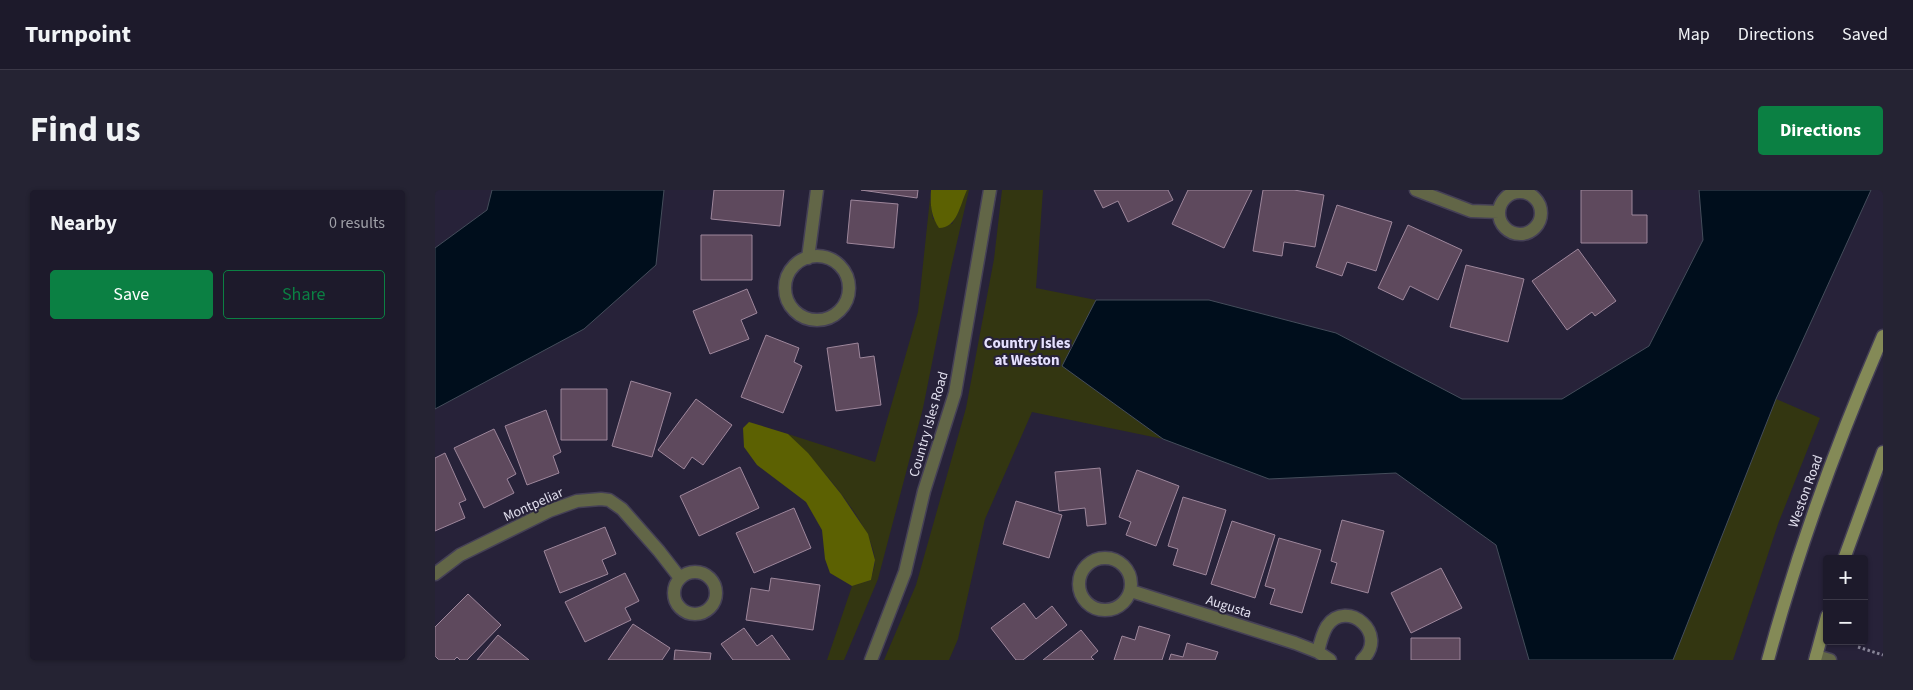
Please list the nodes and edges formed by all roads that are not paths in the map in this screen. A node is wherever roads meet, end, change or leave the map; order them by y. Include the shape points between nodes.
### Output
1 (817, 190) edge
2 (990, 190) edge
3 (1416, 190) edge
4 (1499, 212) dead end
5 (808, 258) junction
6 (1883, 336) edge
7 (1883, 452) edge
8 (1845, 555) edge
9 (435, 574) edge
10 (679, 578) dead end
11 (1131, 591) junction
12 (1823, 630) edge
13 (1318, 652) junction
14 (1815, 658) edge
15 (871, 660) edge
16 (1329, 660) edge
17 (1362, 660) edge
18 (1768, 660) edge
19 (1830, 660) edge

1 - 5 street
2 - 15 street, Country Isles Road via 955,393 924,491 905,572
3 - 4 street via 1471,210
5 - 5 street via 792,269 785,287 786,297 798,314 806,319 826,319 836,314 849,296 846,274 830,259
6 - 18 main road, Weston Road via 1829,467 1797,558
7 - 8 main road
9 - 10 street, Montpeliar via 460,555 549,511 577,501 601,499 609,500 622,509
11 - 11 street via 1129,570 1113,558 1102,557 1093,561 1080,576 1082,596 1098,609 1118,607 1127,600
11 - 13 street, Augusta
12 - 14 main road
13 - 16 street, Augusta
13 - 17 street via 1327,625 1343,616 1353,617 1364,622 1371,638 1371,647
14 - 19 street

